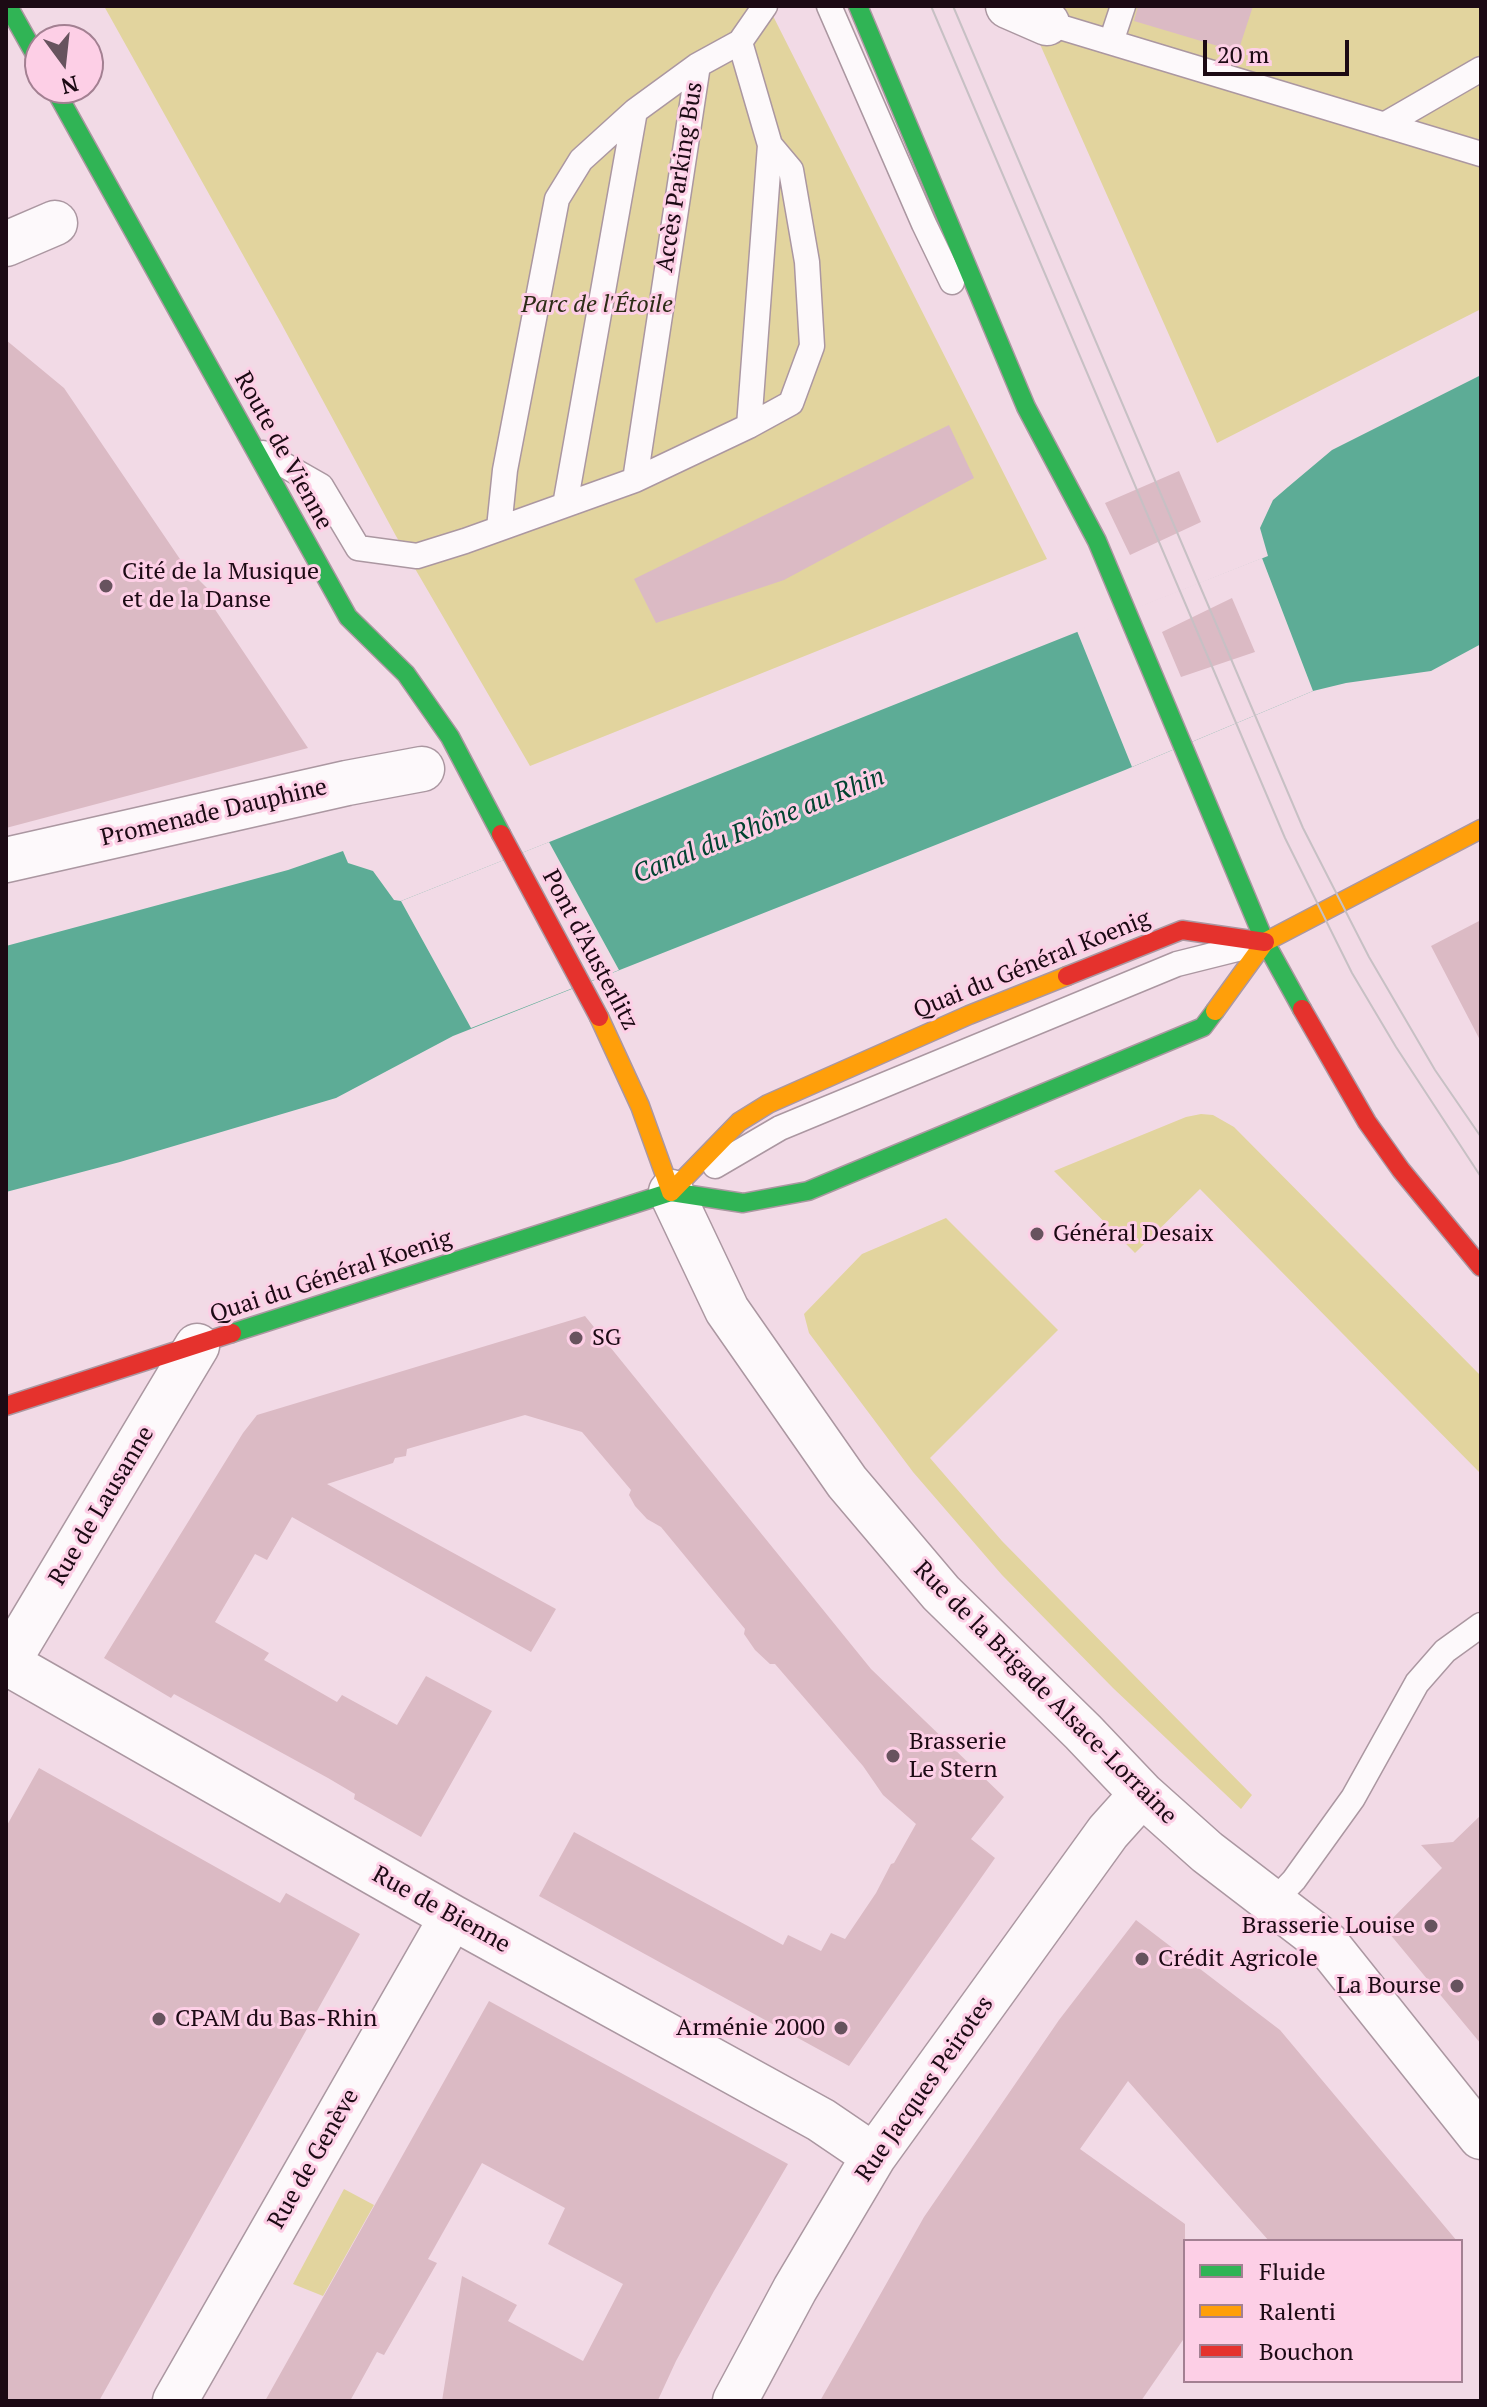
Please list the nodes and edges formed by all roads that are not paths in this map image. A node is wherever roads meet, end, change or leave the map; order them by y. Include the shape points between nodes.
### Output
1 (8, 6) edge
2 (765, 6) edge
3 (829, 6) edge
4 (858, 6) edge
5 (1123, 6) edge
6 (1028, 14) edge
7 (24, 34) edge
8 (740, 42) junction
9 (1111, 42) junction
10 (698, 65) junction
11 (1481, 69) edge
12 (63, 104) edge
13 (635, 111) junction
14 (1384, 125) junction
15 (770, 145) junction
16 (1481, 154) edge
17 (55, 223) dead end
18 (6, 244) edge
19 (749, 426) junction
20 (254, 448) junction
21 (635, 480) junction
22 (565, 505) junction
23 (499, 528) junction
24 (1088, 546) junction
25 (422, 769) dead end
26 (493, 819) joint
27 (1481, 829) edge
28 (6, 860) edge
29 (1265, 942) junction
30 (640, 1106) joint
31 (671, 1192) junction
32 (1481, 1267) edge
33 (197, 1346) junction
34 (6, 1406) edge
35 (1481, 1625) edge
36 (7, 1664) edge
37 (1142, 1794) junction
38 (1274, 1901) junction
39 (452, 1917) junction
40 (1481, 2137) edge
41 (874, 2156) junction
42 (175, 2401) edge
43 (735, 2401) edge

1 - 7 main road
2 - 8 lane, Accès Parking Bus
3 - 24 lane via 924,224 1047,479
4 - 24 main road
5 - 9 lane
6 - 9 lane
8 - 10 lane, Accès Parking Bus
8 - 15 lane
9 - 14 lane
10 - 13 lane, Accès Parking Bus
10 - 21 lane, Accès Parking Bus
11 - 14 lane
12 - 20 main road, Route de Vienne
13 - 22 lane
13 - 23 lane, Accès Parking Bus via 581,160 557,199 505,470
14 - 16 lane
15 - 19 lane
15 - 19 lane via 791,170 807,262 812,346 791,403
17 - 18 street
19 - 21 lane
20 - 23 lane via 321,486 358,548 417,556
20 - 26 main road, Route de Vienne via 348,617 406,674 450,737
21 - 22 lane
22 - 23 lane
24 - 29 lane via 1199,806 1218,865
25 - 28 street, Promenade Dauphine
26 - 30 main road, Pont d'Austerlitz via 613,1044
27 - 29 main road
29 - 31 lane via 1177,964 780,1128
29 - 31 main road, Quai du Général Koenig via 1203,1027 808,1191 743,1203
29 - 32 main road via 1367,1122
30 - 31 main road, Rue de la Brigade Alsace-Lorraine
31 - 33 main road, Quai du Général Koenig
31 - 37 street, Rue de la Brigade Alsace-Lorraine via 727,1310 847,1482 941,1593
33 - 34 main road, Quai du Général Koenig
33 - 36 street, Rue de Lausanne
35 - 38 lane via 1445,1651 1417,1683 1353,1798
36 - 39 street, Rue de Bienne
37 - 38 street, Rue de la Brigade Alsace-Lorraine via 1207,1852
37 - 41 street, Rue Jacques Peirotes via 1108,1832
38 - 40 street, Rue de la Brigade Alsace-Lorraine via 1327,1944
39 - 41 street, Rue de Bienne via 821,2120
39 - 42 street, Rue de Genève
41 - 43 street, Rue Jacques Peirotes

